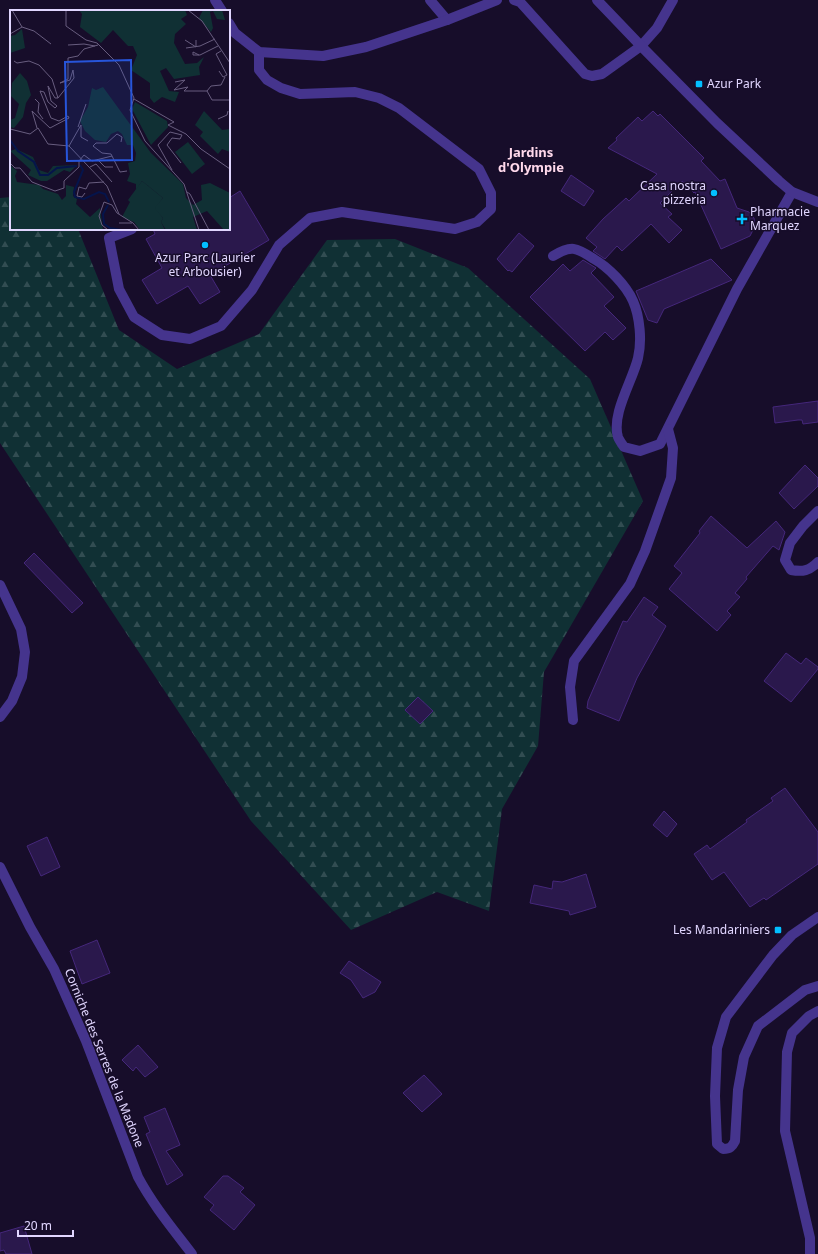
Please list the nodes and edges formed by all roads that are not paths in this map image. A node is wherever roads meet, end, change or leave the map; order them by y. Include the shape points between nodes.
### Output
1 (216, 0) edge
2 (430, 0) edge
3 (496, 0) edge
4 (514, 0) edge
5 (597, 0) edge
6 (673, 0) edge
7 (221, 10) edge
8 (447, 20) junction
9 (230, 25) edge
10 (640, 46) junction
11 (259, 52) junction
12 (792, 192) junction
13 (818, 202) edge
14 (126, 230) edge
15 (108, 233) edge
16 (553, 256) dead end
17 (668, 429) junction
18 (818, 510) edge
19 (818, 562) edge
20 (0, 585) edge
21 (0, 717) edge
22 (573, 720) dead end
23 (0, 867) edge
24 (818, 917) edge
25 (818, 986) edge
26 (818, 1011) edge
27 (192, 1254) edge
28 (810, 1254) edge

1 - 7 street
2 - 8 street
3 - 8 street
4 - 10 street via 520,2 585,74 602,74
5 - 10 street
6 - 10 street via 657,28
8 - 11 street via 366,47 323,56
9 - 11 street via 235,33
10 - 12 street via 716,123
11 - 15 street via 259,70 267,80 280,88 300,94 355,92 379,98 399,108 479,169 491,193 491,209 477,222 455,229 342,212 310,218 279,245 252,290 221,326 190,339 162,335 134,317 119,289
12 - 13 street
12 - 17 street via 737,289
14 - 15 street
16 - 17 street via 565,249 574,248 590,256 606,266 633,300 640,336 638,357 620,406 616,425 618,437 624,447 640,451 660,444
17 - 22 street via 673,448 671,478 646,551 630,584 574,661 570,687
18 - 19 street via 790,543 785,560 791,570 802,572
20 - 21 street via 20,628 25,652 22,677 12,701
23 - 27 street, Corniche des Serres de la Madone via 54,969 86,1041 138,1177 147,1194
24 - 25 street via 792,935 773,955 726,1017 717,1048 715,1096 717,1144 723,1149 732,1147 735,1141 738,1090 744,1057 758,1026 805,990
26 - 28 street via 792,1033 787,1052 785,1131 810,1238

